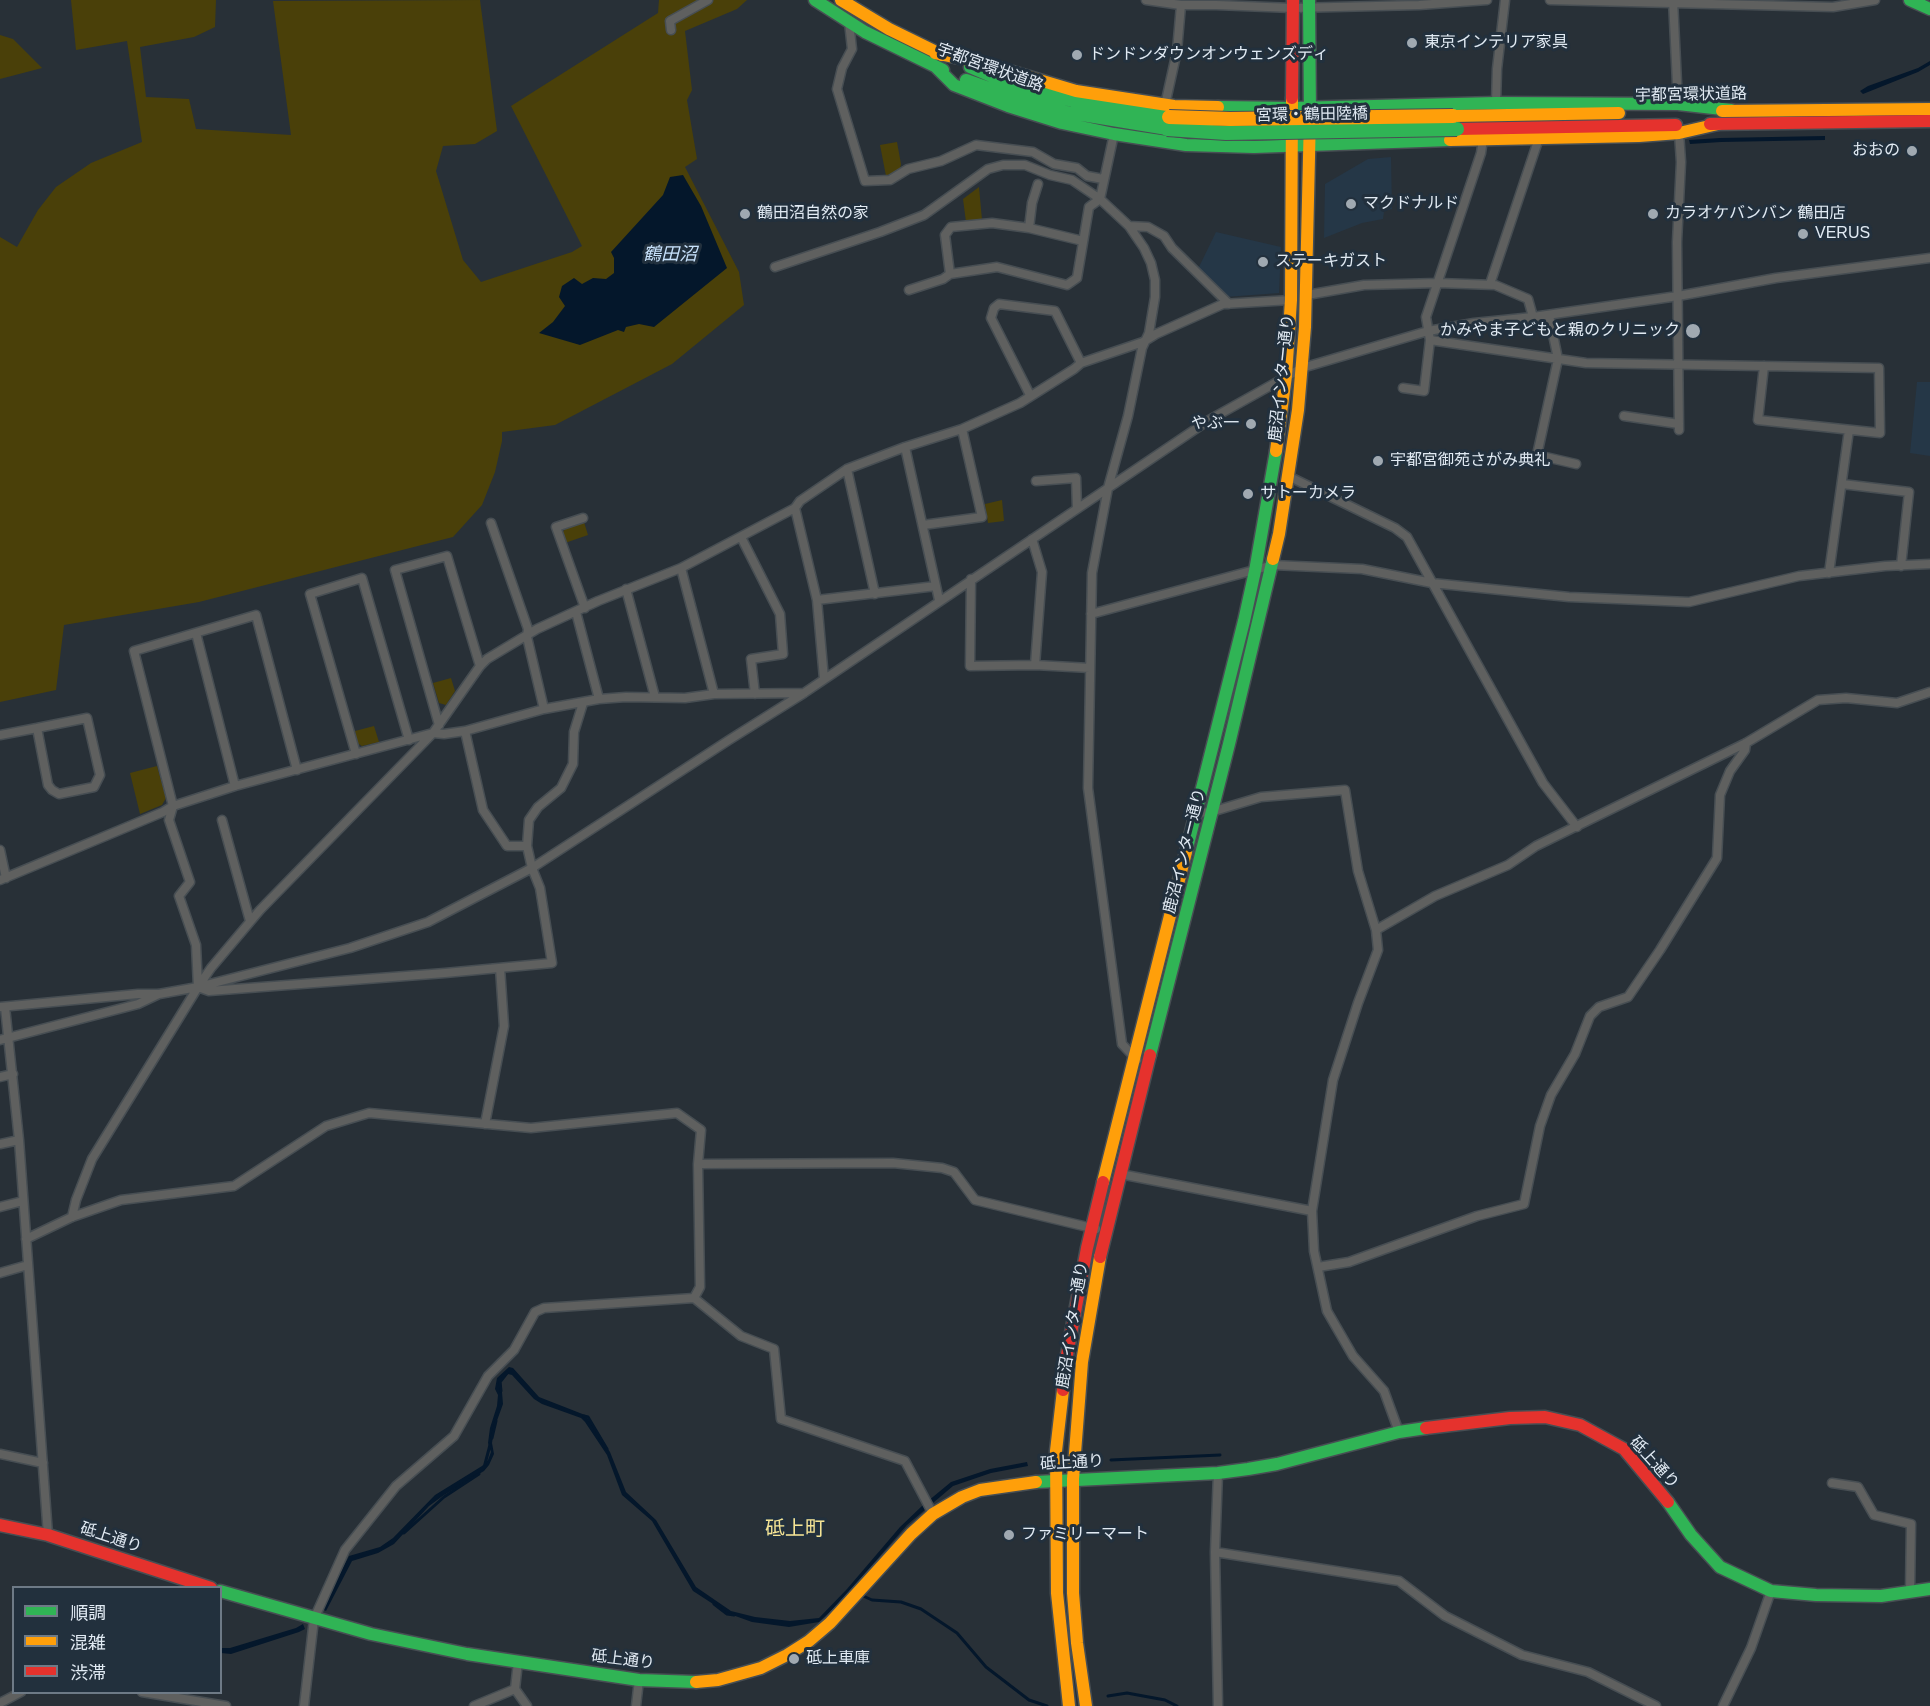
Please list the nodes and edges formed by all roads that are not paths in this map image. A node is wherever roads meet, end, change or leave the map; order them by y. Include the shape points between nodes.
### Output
1 (708, 0) edge
2 (815, 0) edge
3 (841, 0) edge
4 (1146, 0) edge
5 (1487, 0) edge
6 (1505, 0) edge
7 (1550, 0) edge
8 (1561, 0) edge
9 (1875, 0) edge
10 (1910, 0) edge
11 (1216, 2) edge
12 (1673, 2) edge
13 (1293, 4) edge
14 (1309, 4) edge
15 (1181, 5) junction
16 (1930, 9) edge
17 (849, 22) junction
18 (671, 30) dead end
19 (936, 67) junction
20 (1496, 103) junction
21 (1678, 104) junction
22 (1310, 107) junction
23 (1293, 108) junction
24 (1930, 109) edge
25 (1731, 110) junction
26 (1167, 117) junction
27 (1930, 121) edge
28 (1455, 122) junction
29 (1718, 123) junction
30 (1679, 133) junction
31 (1114, 134) junction
32 (1539, 138) junction
33 (1483, 139) junction
34 (1294, 146) junction
35 (1310, 146) junction
36 (1103, 179) junction
37 (1038, 184) dead end
38 (1100, 199) junction
39 (1129, 226) junction
40 (1029, 228) junction
41 (1083, 241) junction
42 (1930, 258) edge
43 (775, 267) dead end
44 (950, 274) junction
45 (1438, 283) junction
46 (1490, 284) junction
47 (909, 290) dead end
48 (1306, 295) junction
49 (1678, 296) junction
50 (1291, 300) junction
51 (1229, 304) junction
52 (1549, 315) junction
53 (1533, 317) junction
54 (1429, 335) junction
55 (1145, 340) junction
56 (1558, 359) junction
57 (1080, 363) junction
58 (1677, 365) junction
59 (1764, 366) junction
60 (1302, 368) junction
61 (1286, 376) junction
62 (1403, 388) dead end
63 (1030, 395) junction
64 (1624, 416) dead end
65 (962, 429) junction
66 (1849, 430) junction
67 (905, 447) junction
68 (1576, 464) dead end
69 (847, 469) junction
70 (1288, 476) junction
71 (1036, 481) dead end
72 (1842, 484) junction
73 (1108, 488) junction
74 (795, 508) junction
75 (1077, 508) junction
76 (583, 518) dead end
77 (491, 524) dead end
78 (923, 525) junction
79 (741, 537) junction
80 (1032, 539) junction
81 (1930, 564) edge
82 (1273, 565) junction
83 (1901, 566) junction
84 (681, 567) junction
85 (1255, 571) junction
86 (1829, 573) junction
87 (971, 579) junction
88 (1432, 583) junction
89 (936, 586) junction
90 (626, 589) junction
91 (875, 594) junction
92 (817, 600) junction
93 (939, 600) junction
94 (580, 610) junction
95 (1090, 614) junction
96 (195, 633) junction
97 (527, 637) junction
98 (480, 666) junction
99 (1035, 666) junction
100 (1090, 668) junction
101 (824, 679) junction
102 (1930, 692) edge
103 (804, 693) junction
104 (714, 694) junction
105 (755, 694) junction
106 (655, 697) junction
107 (599, 699) junction
108 (584, 703) junction
109 (544, 709) junction
110 (439, 725) junction
111 (37, 728) junction
112 (465, 731) junction
113 (434, 733) junction
114 (0, 735) edge
115 (409, 740) junction
116 (1746, 743) junction
117 (356, 754) junction
118 (297, 770) junction
119 (235, 786) junction
120 (173, 806) junction
121 (1211, 812) junction
122 (1196, 813) junction
123 (222, 820) dead end
124 (1577, 827) junction
125 (527, 846) junction
126 (0, 850) edge
127 (532, 868) junction
128 (3, 879) edge
129 (250, 921) junction
130 (1376, 930) junction
131 (500, 968) junction
132 (198, 987) junction
133 (159, 994) junction
134 (2, 1007) edge
135 (9, 1038) junction
136 (0, 1041) edge
137 (1141, 1061) junction
138 (13, 1074) junction
139 (0, 1077) edge
140 (485, 1124) junction
141 (18, 1140) junction
142 (0, 1144) edge
143 (698, 1164) junction
144 (1120, 1174) junction
145 (23, 1201) junction
146 (0, 1207) edge
147 (1312, 1211) junction
148 (72, 1217) junction
149 (1092, 1228) junction
150 (1106, 1231) junction
151 (26, 1239) junction
152 (28, 1265) junction
153 (1318, 1268) junction
154 (0, 1273) edge
155 (694, 1298) junction
156 (1399, 1432) junction
157 (0, 1454) edge
158 (43, 1463) junction
159 (1218, 1473) junction
160 (1073, 1479) junction
161 (1056, 1480) junction
162 (1832, 1483) dead end
163 (933, 1514) junction
164 (0, 1526) edge
165 (48, 1535) junction
166 (1215, 1552) junction
167 (208, 1586) edge
168 (1930, 1589) edge
169 (1771, 1591) junction
170 (222, 1592) edge
171 (1910, 1592) junction
172 (314, 1619) junction
173 (518, 1662) junction
174 (639, 1680) junction
175 (515, 1689) junction
176 (17, 1694) edge
177 (154, 1694) edge
178 (0, 1703) edge
179 (226, 1706) edge
180 (304, 1706) edge
181 (474, 1706) edge
182 (527, 1706) edge
183 (636, 1706) edge
184 (1069, 1706) edge
185 (1086, 1706) edge
186 (1218, 1706) edge
187 (1656, 1706) edge
188 (1724, 1706) edge

1 - 18 street via 670,21
2 - 17 main road, 宇都宮環状道路
3 - 26 main road, 宇都宮環状道路 via 935,53 1012,85 1062,99
4 - 15 street
5 - 14 street via 1419,5
6 - 20 street
7 - 8 street
8 - 12 street
9 - 12 street via 1833,7
10 - 16 main road
11 - 13 street
11 - 15 street
12 - 21 street
13 - 14 street
13 - 23 main road, 鹿沼インター通り
14 - 22 main road, 鹿沼インター通り
15 - 26 street
17 - 19 main road, 宇都宮環状道路
17 - 36 street via 852,49 837,89 865,181 890,180 908,169 941,161 976,145 1033,152 1054,164
19 - 26 main road, 宇都宮環状道路 via 1002,93 1070,113
19 - 31 main road via 954,85 1008,106
20 - 21 main road
20 - 22 main road
21 - 25 main road
22 - 23 main road
22 - 35 main road, 鹿沼インター通り
23 - 26 main road via 1197,108
23 - 34 main road, 鹿沼インター通り
24 - 25 main road, 宇都宮環状道路
25 - 28 main road, 宇都宮環状道路
26 - 28 main road, 宮環・鶴田陸橋, bridge
27 - 29 main road, 宇都宮環状道路
28 - 29 main road, 宇都宮環状道路
29 - 30 main road
30 - 32 main road
30 - 49 street
31 - 34 main road via 1186,145
31 - 36 street
32 - 33 main road
32 - 46 street
33 - 35 main road
33 - 45 street
34 - 35 main road
34 - 50 main road, 鹿沼インター通り
35 - 48 main road, 鹿沼インター通り
36 - 38 street
37 - 40 street
38 - 39 street
38 - 41 street via 1089,207
38 - 43 street via 1072,180 1025,165 1003,165 988,169 924,215
39 - 51 street via 1148,227 1164,236
39 - 55 street via 1147,255 1155,280
40 - 41 street
40 - 44 street via 992,223 951,227 945,235
41 - 44 street via 1077,278 1067,285 997,267
42 - 49 street via 1776,278
44 - 47 street
45 - 46 street
45 - 48 street via 1364,285
45 - 54 street via 1426,317
46 - 53 street via 1528,299
48 - 60 main road, 鹿沼インター通り
49 - 52 street
49 - 58 street
50 - 51 street
50 - 61 main road, 鹿沼インター通り
51 - 55 street
52 - 53 street
52 - 56 street
53 - 54 street via 1474,323
54 - 56 street
54 - 60 street
54 - 62 street via 1424,391
55 - 57 street
55 - 73 street
56 - 58 street
56 - 68 street via 1537,455
57 - 63 street
57 - 63 street via 1054,311 999,304 991,318
58 - 59 street
58 - 64 street via 1679,427
59 - 66 street via 1758,420
59 - 66 street via 1879,368 1880,434
60 - 61 street
60 - 70 main road, 鹿沼インター通り
61 - 73 street via 1209,420
61 - 85 main road, 鹿沼インター通り
63 - 65 street
65 - 67 street
65 - 78 street via 982,516
66 - 72 street
67 - 69 street
67 - 78 street
69 - 74 street
69 - 91 street
70 - 82 main road, 鹿沼インター通り
70 - 88 street via 1395,528 1407,537
71 - 75 street via 1076,478
72 - 83 street via 1909,492
72 - 86 street
73 - 75 street
73 - 95 street via 1092,573
74 - 79 street
74 - 92 street
75 - 80 street
76 - 94 street via 556,527
77 - 97 street via 528,629
78 - 89 street
79 - 84 street
79 - 105 street via 780,614 783,654 751,659
80 - 87 street
80 - 99 street via 1042,572
81 - 83 street
82 - 85 street
82 - 88 street via 1362,569
82 - 121 main road, 鹿沼インター通り
83 - 86 street
84 - 90 street
84 - 104 street
85 - 95 street
85 - 122 main road, 鹿沼インター通り
86 - 88 street via 1799,576 1689,602 1569,597
87 - 93 street
87 - 99 street via 970,666
88 - 124 street via 1542,783
89 - 91 street
89 - 93 street
90 - 94 street
90 - 106 street
91 - 92 street
92 - 101 street
93 - 101 street
94 - 97 street
94 - 107 street
95 - 100 street
96 - 118 street via 256,615
96 - 119 street
96 - 120 street via 134,651
97 - 98 street
97 - 109 street
98 - 110 street
98 - 110 street via 447,556 395,570
99 - 100 street
100 - 137 street via 1088,788 1122,1044
101 - 103 street
102 - 116 street via 1897,703 1846,698 1818,700
103 - 105 street
103 - 127 street
104 - 105 street
104 - 106 street
106 - 107 street
107 - 108 street
108 - 109 street
108 - 125 street via 574,732 573,764 561,788 529,820
109 - 112 street
110 - 113 street
111 - 111 street via 87,718 100,775 94,787 59,794 52,790
111 - 114 street
112 - 113 street
112 - 125 street via 483,810 507,846
113 - 115 street
113 - 129 street
115 - 117 street
115 - 117 street via 362,578 310,594
116 - 124 street
116 - 153 street via 1720,795 1717,858 1628,997 1599,1007 1590,1016 1540,1126 1524,1204 1477,1216 1349,1262
117 - 118 street
118 - 119 street
119 - 120 street
120 - 128 street
120 - 132 street via 170,820 189,882 179,896 196,945
121 - 122 street
121 - 130 street via 1261,797 1345,790 1358,871
121 - 137 main road, 鹿沼インター通り
122 - 137 main road, 鹿沼インター通り
123 - 129 street
124 - 130 street via 1536,846 1508,865 1435,896
125 - 127 street
126 - 128 street
127 - 131 street via 540,888 552,963
127 - 132 street via 428,922 350,948
129 - 132 street
130 - 147 street via 1378,950 1333,1080
131 - 132 street via 209,991
131 - 140 street via 504,1026
132 - 133 street
132 - 148 street via 92,1159
133 - 134 street
133 - 135 street via 138,1004
134 - 135 street
135 - 136 street
135 - 138 street
137 - 144 main road, 鹿沼インター通り
137 - 149 main road, 鹿沼インター通り
138 - 139 street
138 - 141 street
140 - 143 street via 531,1128 677,1113 701,1130
140 - 148 street via 369,1113 326,1126 234,1186 121,1200
141 - 142 street
141 - 145 street
143 - 149 street via 893,1163 942,1168 954,1172 975,1200
143 - 155 street via 699,1287
144 - 147 street
144 - 150 main road, 鹿沼インター通り
145 - 146 street
145 - 151 street
147 - 153 street
148 - 151 street
149 - 150 street
149 - 161 main road, 鹿沼インター通り via 1066,1360
150 - 160 main road, 鹿沼インター通り via 1082,1362
151 - 152 street
152 - 154 street
152 - 158 street
153 - 156 street via 1327,1311 1353,1356 1384,1391
155 - 163 street via 741,1336 774,1349 781,1419 905,1461
155 - 172 street via 544,1308 535,1312 514,1350 488,1376 454,1436 396,1486 345,1550
156 - 159 main road, 砥上通り via 1276,1464
156 - 169 main road, 砥上通り via 1510,1418 1545,1417 1580,1425 1624,1449 1720,1567
157 - 158 street
158 - 165 street
159 - 160 main road, 砥上通り
159 - 166 street
160 - 161 main road, 砥上通り
160 - 185 main road, 鹿沼インター通り via 1073,1593
161 - 163 main road, 砥上通り via 980,1490
161 - 184 main road, 鹿沼インター通り via 1057,1593
162 - 171 street via 1858,1488 1874,1515 1911,1524
163 - 174 main road, 砥上通り via 830,1623 787,1655 761,1668 718,1680
164 - 165 main road, 砥上通り
165 - 167 main road, 砥上通り
166 - 186 street
166 - 187 street via 1399,1581 1445,1616 1521,1655 1588,1672
168 - 171 main road, 砥上通り
169 - 171 main road, 砥上通り via 1881,1596
169 - 188 street via 1751,1648
170 - 172 main road, 砥上通り
172 - 173 main road, 砥上通り via 417,1645
172 - 180 street
173 - 174 main road, 砥上通り
173 - 175 street
174 - 183 street
175 - 181 street
175 - 182 street
176 - 178 street
177 - 179 street

